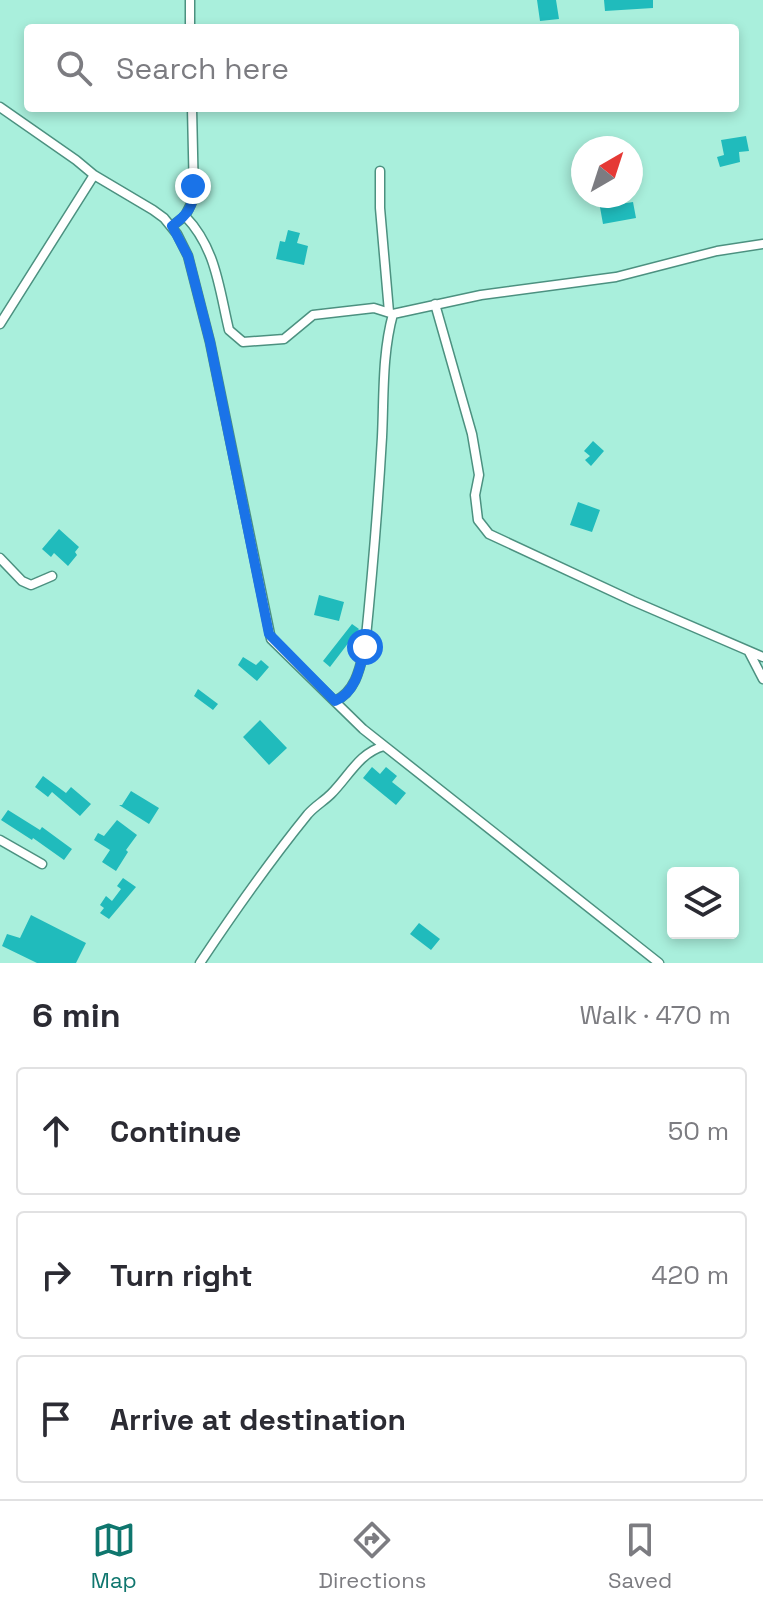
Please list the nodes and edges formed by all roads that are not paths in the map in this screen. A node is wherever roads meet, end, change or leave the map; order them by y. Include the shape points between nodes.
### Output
1 (190, 0) edge
2 (190, 24) edge
3 (0, 107) edge
4 (192, 112) edge
5 (380, 171) dead end
6 (94, 175) junction
7 (185, 216) junction
8 (172, 226) junction
9 (763, 244) edge
10 (435, 304) junction
11 (391, 313) junction
12 (0, 324) edge
13 (0, 558) edge
14 (52, 576) dead end
15 (749, 651) junction
16 (763, 657) edge
17 (763, 679) edge
18 (335, 701) junction
19 (384, 746) junction
20 (0, 840) edge
21 (42, 864) dead end
22 (200, 963) edge
23 (659, 963) edge

1 - 2 street
3 - 6 street
4 - 7 street via 194,198
5 - 11 street
6 - 8 street
6 - 12 street
7 - 8 street
7 - 11 street via 210,250 229,330 243,342 289,338 313,315 374,308
8 - 18 street via 188,256 210,342 269,634
9 - 10 street via 616,277
10 - 11 street
10 - 15 street via 472,434 479,475 478,520 489,534
11 - 18 street via 365,647 350,690
13 - 14 street via 31,585
15 - 16 street
15 - 17 street
18 - 19 street
19 - 22 street via 363,755 308,815
19 - 23 street
20 - 21 street

